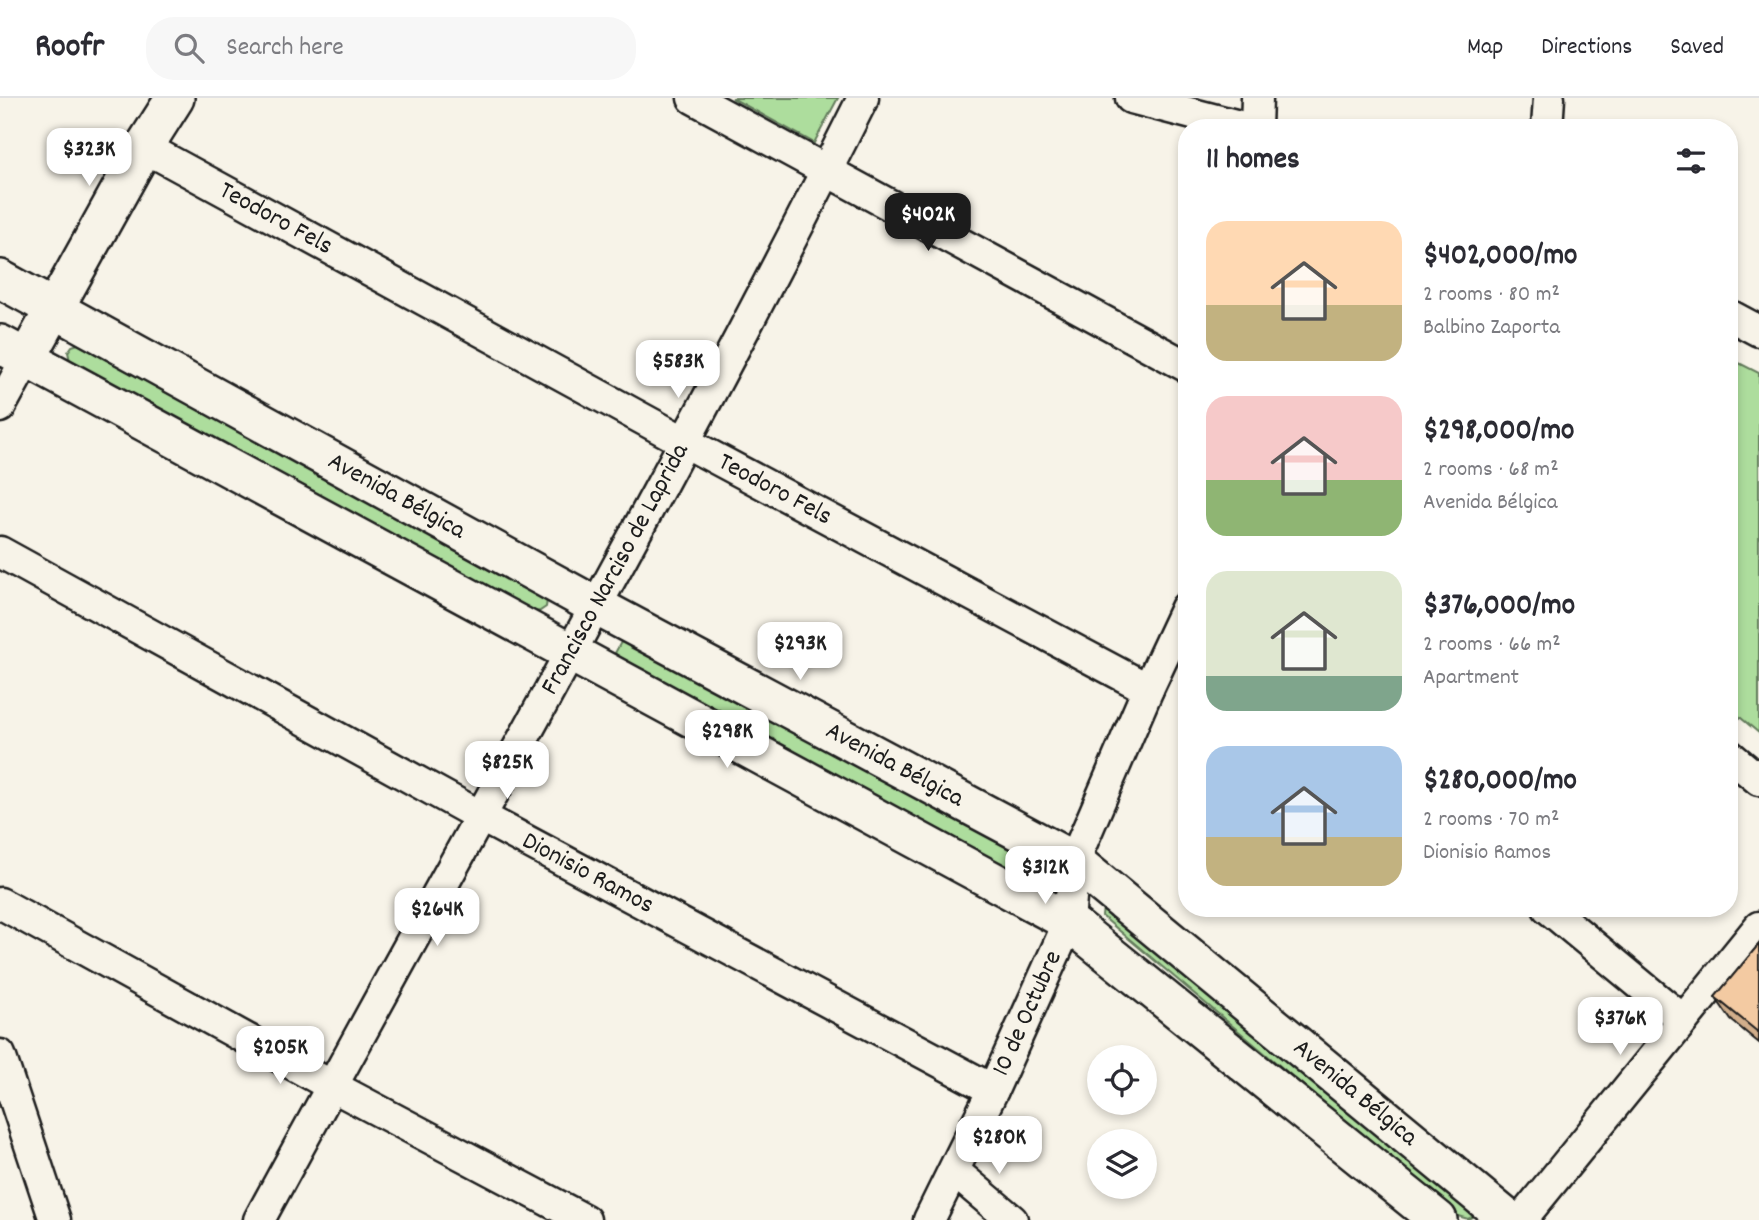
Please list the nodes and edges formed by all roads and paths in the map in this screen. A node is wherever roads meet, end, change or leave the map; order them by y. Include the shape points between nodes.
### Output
1 (175, 98) edge
2 (693, 98) edge
3 (863, 98) edge
4 (1130, 98) edge
5 (1257, 98) edge
6 (1549, 98) edge
7 (1212, 119) edge
8 (1256, 119) edge
9 (1548, 119) edge
10 (144, 148) junction
11 (827, 169) junction
12 (0, 279) edge
13 (54, 308) junction
14 (1738, 320) edge
15 (1759, 331) edge
16 (13, 351) edge
17 (1178, 362) edge
18 (0, 407) edge
19 (685, 442) junction
20 (0, 552) edge
21 (596, 607) junction
22 (1178, 626) edge
23 (572, 653) junction
24 (1148, 689) junction
25 (1738, 762) edge
26 (1759, 780) edge
27 (480, 816) junction
28 (1074, 861) junction
29 (0, 903) edge
30 (1559, 917) edge
31 (1069, 922) junction
32 (1759, 927) edge
33 (1683, 1020) junction
34 (0, 1055) edge
35 (332, 1086) junction
36 (993, 1090) junction
37 (954, 1171) junction
38 (55, 1220) edge
39 (259, 1220) edge
40 (585, 1220) edge
41 (929, 1220) edge
42 (1012, 1220) edge
43 (1438, 1220) edge
44 (1509, 1220) edge
45 (1521, 1220) edge

1 - 10 main road
2 - 11 street
3 - 11 street, Francisco Narciso de Laprida
4 - 7 street
5 - 8 street
6 - 9 street
10 - 13 main road
10 - 19 street, Teodoro Fels
11 - 17 street
11 - 19 street, Francisco Narciso de Laprida
12 - 13 main road, Avenida Bélgica
13 - 16 main road
13 - 21 main road, Avenida Bélgica
14 - 15 street
16 - 18 street
16 - 23 main road, Avenida Bélgica
19 - 21 street, Francisco Narciso de Laprida
19 - 24 street, Teodoro Fels
20 - 27 street, Dionisio Ramos
21 - 23 street, Francisco Narciso de Laprida
21 - 28 main road, Avenida Bélgica
22 - 24 street, 10 de Octubre
23 - 27 street, Francisco Narciso de Laprida
23 - 31 main road, Avenida Bélgica
24 - 28 street, 10 de Octubre
25 - 26 street
27 - 35 street, Francisco Narciso de Laprida
27 - 36 street, Dionisio Ramos
28 - 31 street, 10 de Octubre
28 - 44 main road, Avenida Bélgica
29 - 35 street
30 - 33 street
31 - 36 street, 10 de Octubre
31 - 43 main road, Avenida Bélgica
32 - 33 street
33 - 45 street
34 - 38 street
35 - 39 street, Francisco Narciso de Laprida
35 - 40 street
36 - 37 street, 10 de Octubre
37 - 41 street, 10 de Octubre
37 - 42 street

